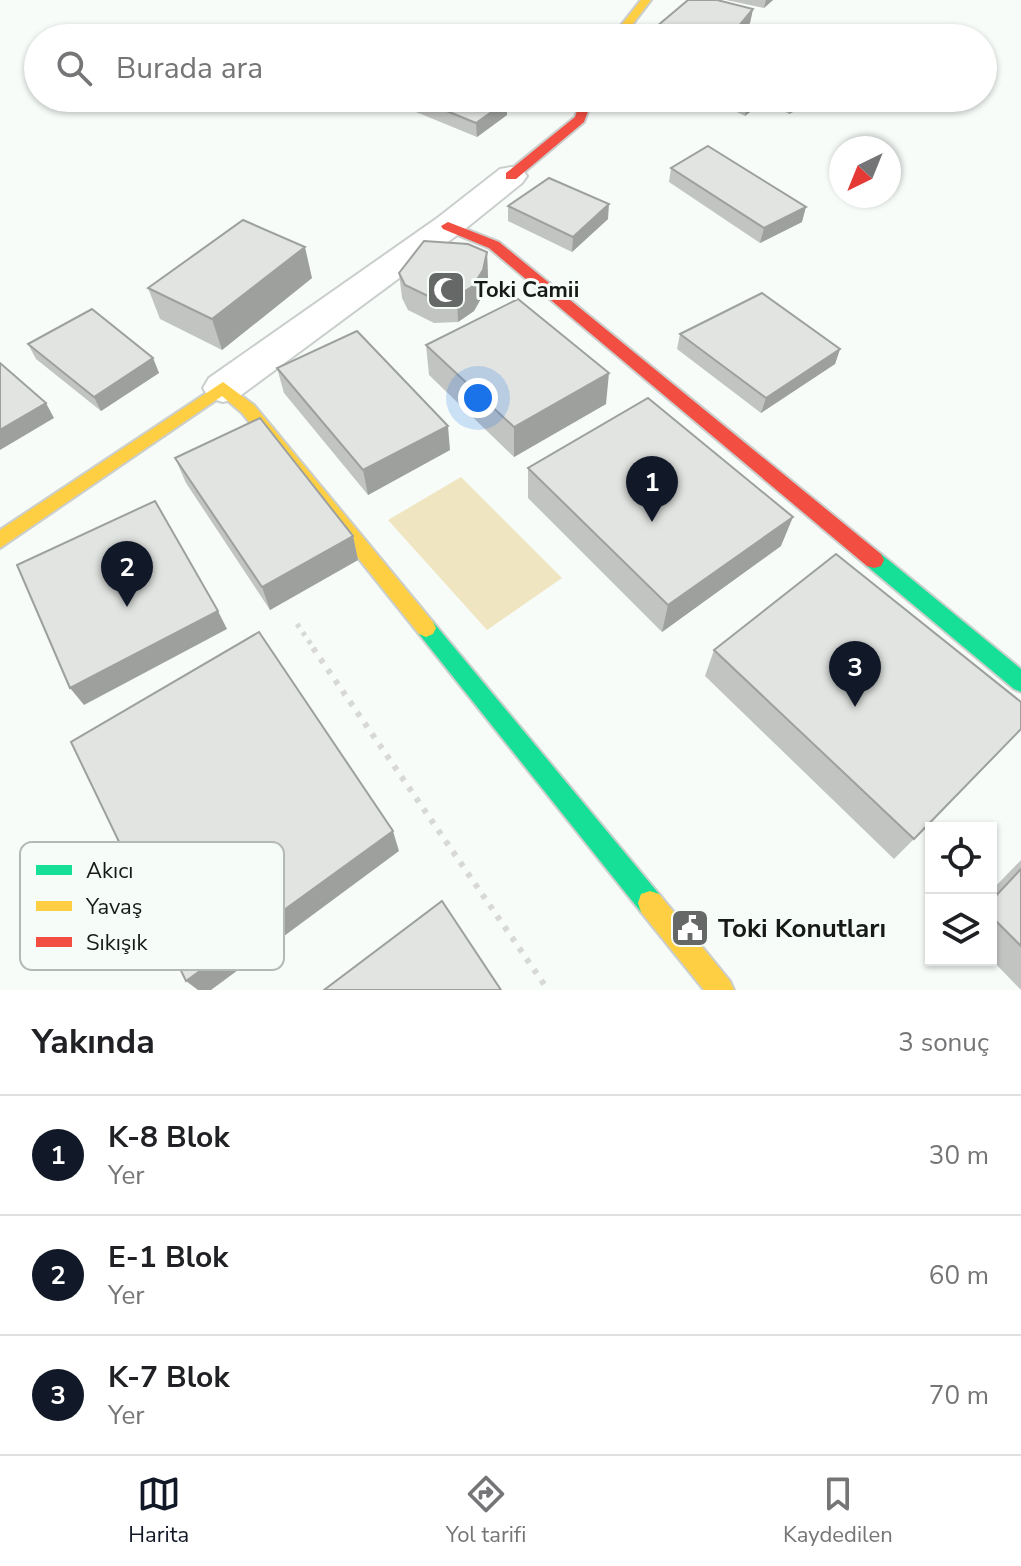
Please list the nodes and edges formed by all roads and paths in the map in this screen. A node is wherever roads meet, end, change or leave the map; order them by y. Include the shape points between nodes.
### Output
1 (646, 0) edge
2 (627, 24) edge
3 (582, 112) edge
4 (511, 176) joint
5 (448, 226) junction
6 (223, 388) junction
7 (0, 540) edge
8 (297, 624) dead end
9 (1021, 682) edge
10 (548, 990) edge
11 (721, 990) edge

1 - 2 street
3 - 4 street
4 - 5 street
5 - 6 street
5 - 9 street via 494,245
6 - 7 street
6 - 11 street via 248,409
8 - 10 path

